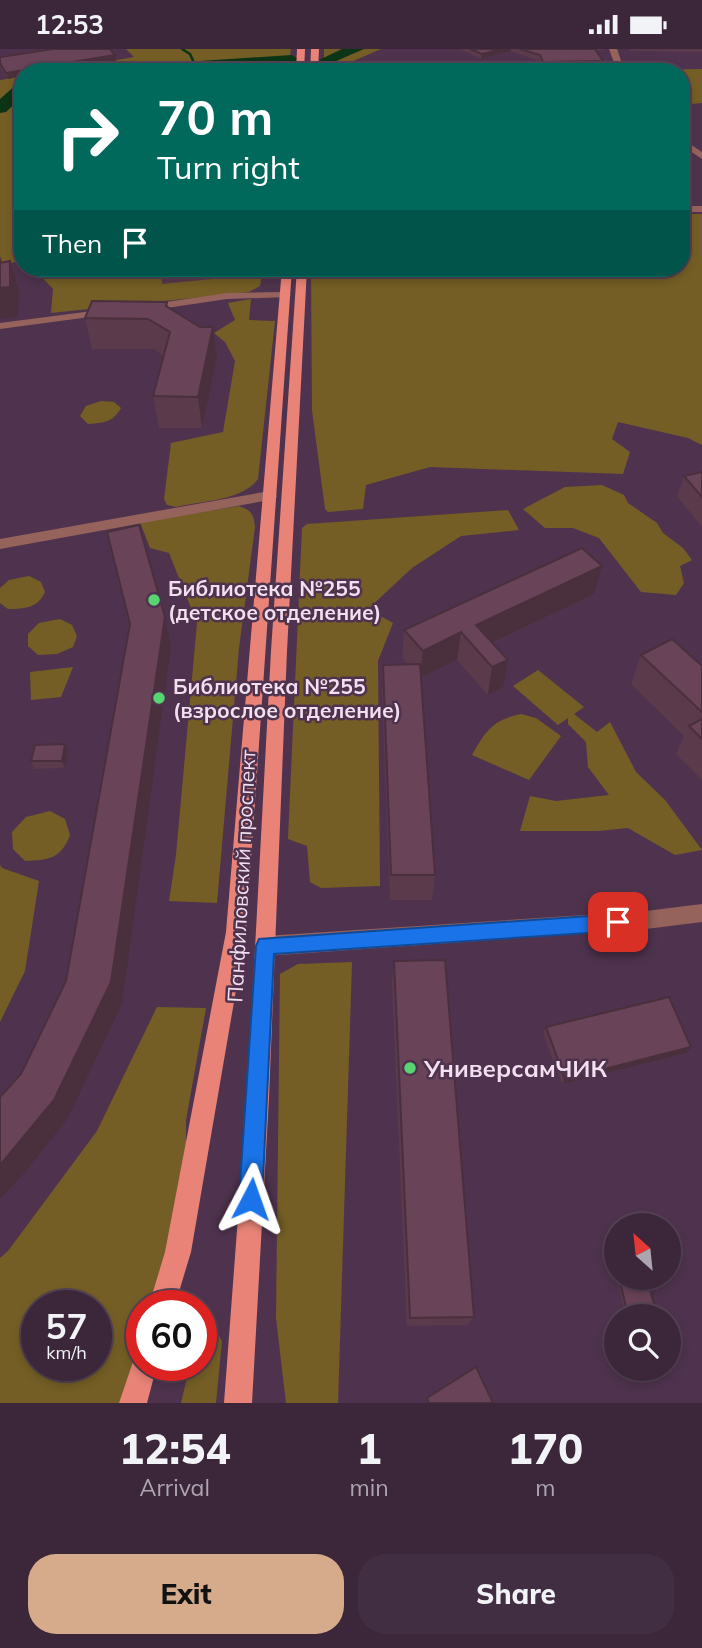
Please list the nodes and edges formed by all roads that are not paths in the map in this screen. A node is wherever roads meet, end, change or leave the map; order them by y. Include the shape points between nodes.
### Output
1 (286, 277) edge
2 (302, 277) edge
3 (285, 295) junction
4 (0, 326) edge
5 (270, 496) junction
6 (0, 544) edge
7 (702, 912) edge
8 (265, 946) junction
9 (167, 1290) edge
10 (140, 1381) edge
11 (133, 1403) edge
12 (238, 1403) edge

1 - 3 main road, Панфиловский проспект
2 - 8 main road, Панфиловский проспект
3 - 4 street via 227,296
3 - 5 main road, Панфиловский проспект
5 - 6 street
5 - 9 main road, Панфиловский проспект via 236,932 178,1252
7 - 8 street via 646,920
8 - 12 main road, Панфиловский проспект
10 - 11 main road

